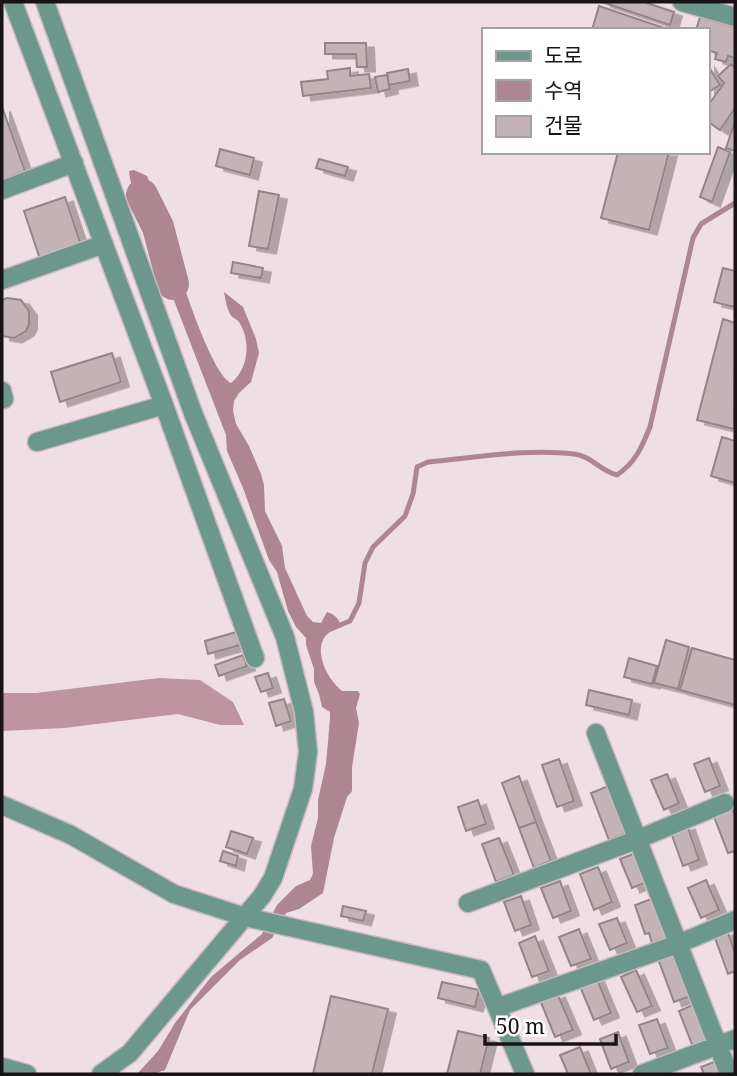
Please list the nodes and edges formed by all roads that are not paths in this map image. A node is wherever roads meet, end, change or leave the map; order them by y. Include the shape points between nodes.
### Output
1 (13, 2) edge
2 (45, 2) edge
3 (682, 2) edge
4 (735, 17) edge
5 (74, 163) junction
6 (2, 190) edge
7 (104, 244) junction
8 (2, 280) edge
9 (164, 405) junction
10 (37, 442) dead end
11 (255, 658) dead end
12 (596, 733) dead end
13 (725, 803) dead end
14 (2, 805) edge
15 (636, 839) junction
16 (468, 903) dead end
17 (244, 917) junction
18 (735, 920) edge
19 (678, 944) junction
20 (499, 1007) junction
21 (727, 1042) edge
22 (2, 1067) edge
23 (27, 1074) edge
24 (101, 1074) edge
25 (526, 1074) edge
26 (642, 1074) edge
27 (729, 1074) edge

1 - 5 street
2 - 17 street via 193,413 285,637 304,712 308,751 303,789 273,878
3 - 4 street
5 - 6 street
5 - 7 street
7 - 8 street
7 - 9 street
9 - 10 street
9 - 11 street
12 - 15 street
13 - 15 street
14 - 17 street via 71,835 174,894
15 - 16 street
15 - 19 street
17 - 20 street via 481,971
17 - 24 street via 130,1053
18 - 19 street
19 - 20 street
19 - 21 street
20 - 25 street
21 - 26 street
21 - 27 street
22 - 23 street

